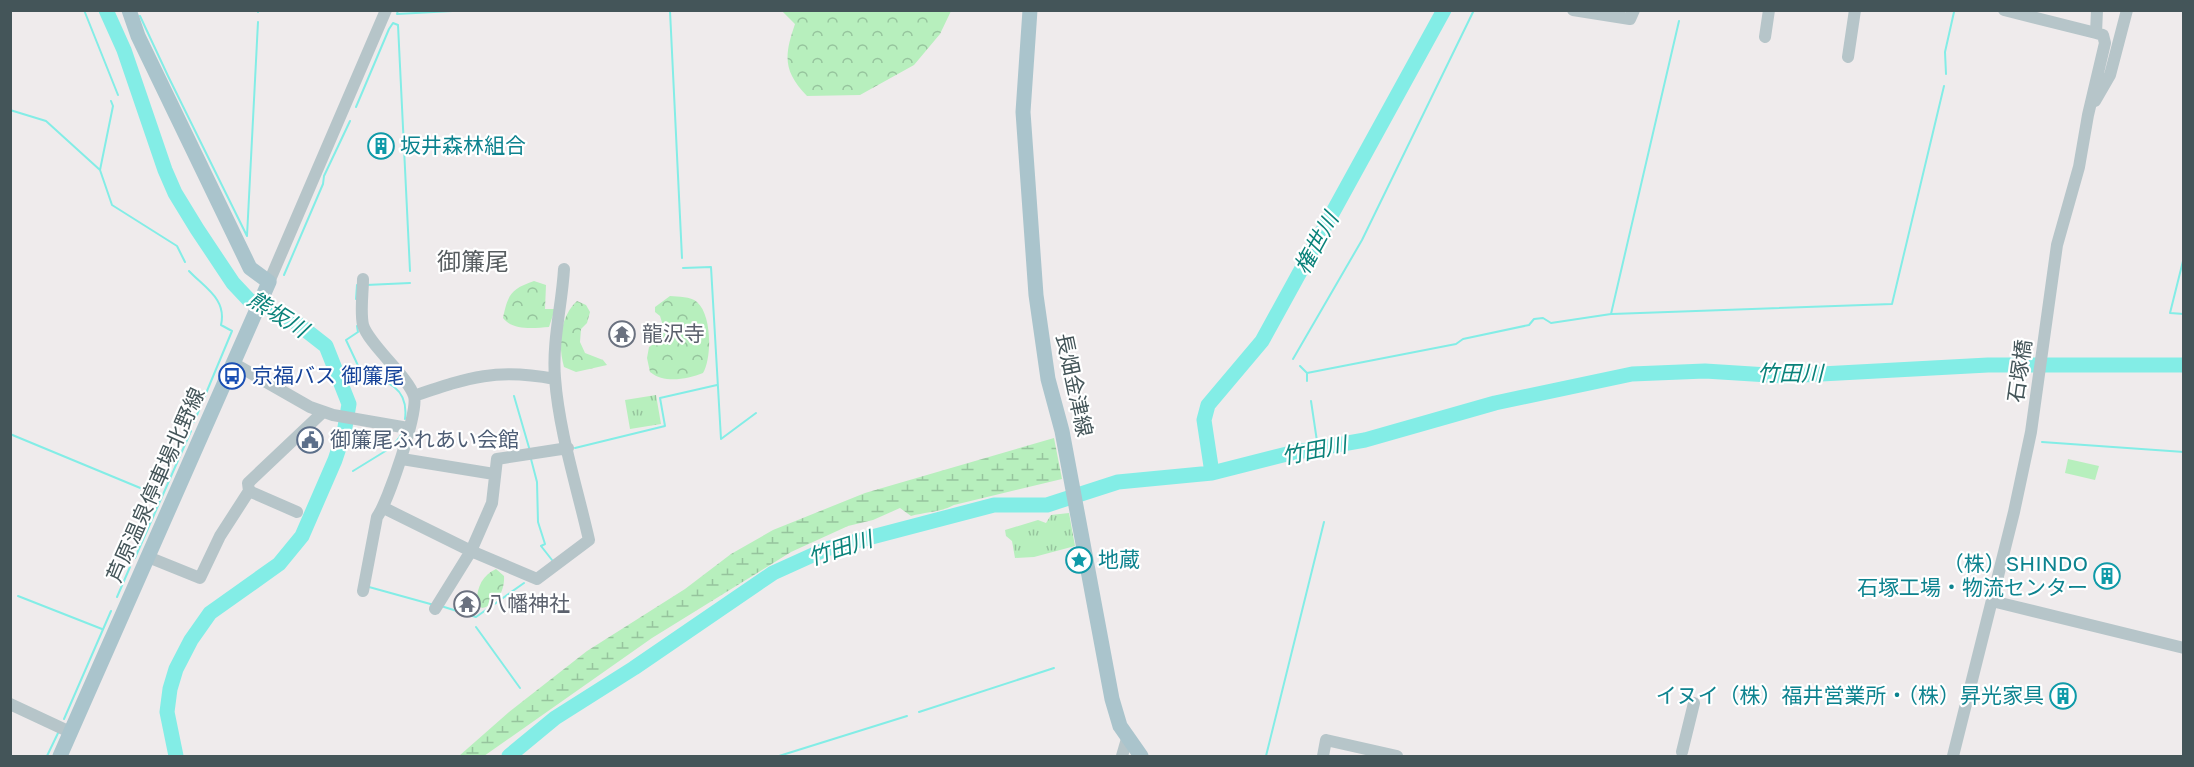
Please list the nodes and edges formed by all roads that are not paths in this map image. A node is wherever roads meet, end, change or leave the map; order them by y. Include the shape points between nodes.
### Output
1 (129, 10) edge
2 (387, 10) edge
3 (1030, 10) edge
4 (1573, 10) edge
5 (1634, 10) edge
6 (1770, 10) edge
7 (1855, 10) edge
8 (2004, 10) edge
9 (2097, 10) edge
10 (2127, 10) edge
11 (2039, 15) edge
12 (2100, 34) junction
13 (1765, 37) dead end
14 (2120, 40) junction
15 (1848, 57) dead end
16 (2088, 115) junction
17 (564, 269) dead end
18 (363, 279) dead end
19 (269, 282) junction
20 (233, 363) junction
21 (555, 379) junction
22 (414, 396) junction
23 (323, 412) junction
24 (408, 428) junction
25 (568, 448) junction
26 (402, 459) junction
27 (494, 474) junction
28 (249, 491) junction
29 (384, 508) junction
30 (297, 512) dead end
31 (471, 551) junction
32 (148, 557) junction
33 (363, 591) dead end
34 (1992, 601) junction
35 (435, 609) dead end
36 (2184, 648) edge
37 (1694, 703) dead end
38 (10, 704) edge
39 (70, 732) junction
40 (1127, 739) junction
41 (1682, 752) dead end
42 (60, 756) edge
43 (1122, 756) edge
44 (1141, 756) edge
45 (1323, 756) edge
46 (1397, 756) edge
47 (1953, 756) edge

1 - 19 main road via 250,268
2 - 19 street
3 - 40 main road, 長畑金津線 via 1023,112 1032,247 1048,379 1062,430 1112,699
4 - 5 street via 1630,19
6 - 13 street
7 - 15 street
8 - 11 street
9 - 12 street
10 - 14 street
11 - 12 street
12 - 14 street
12 - 16 street via 2103,54
14 - 16 street via 2110,75
16 - 34 street, 石塚橋 via 2079,167 2057,245 2031,432
17 - 21 street via 561,315 555,334
18 - 22 street via 364,328
19 - 20 main road, 芦原温泉停車場北野線
20 - 23 street
20 - 32 main road, 芦原温泉停車場北野線
21 - 22 street via 503,372
21 - 25 street
22 - 24 street
23 - 24 street
23 - 28 street via 248,483
24 - 26 street
25 - 27 street via 497,459
25 - 31 street via 589,540 537,579
26 - 27 street
26 - 29 street
27 - 31 street via 492,503
28 - 30 street
28 - 32 street via 219,536 200,578
29 - 31 street
29 - 33 street via 377,517
31 - 35 street
32 - 39 main road, 芦原温泉停車場北野線
34 - 36 street
34 - 47 street, 石塚橋
37 - 41 street
38 - 39 street
39 - 42 main road, 芦原温泉停車場北野線
40 - 43 street
40 - 44 main road, 長畑金津線
45 - 46 street via 1326,740

